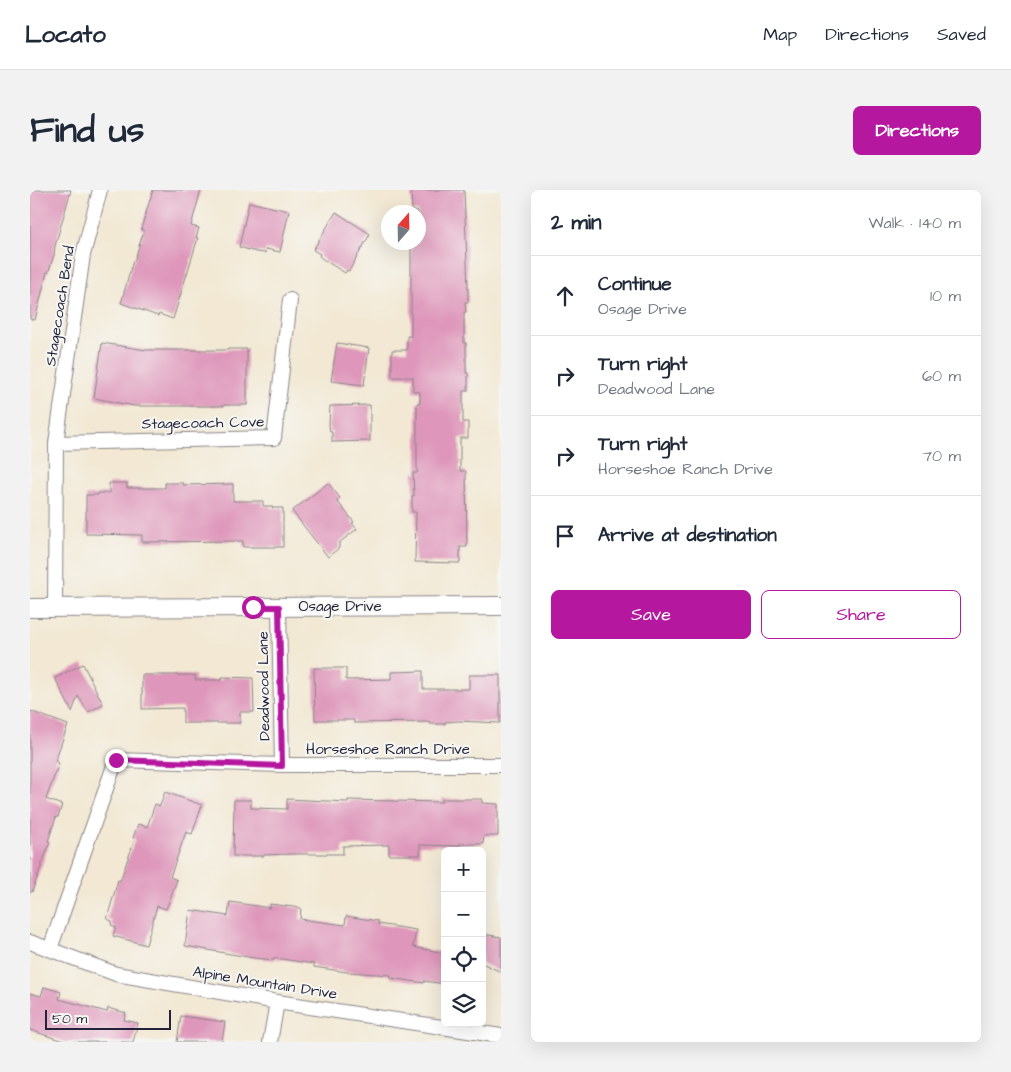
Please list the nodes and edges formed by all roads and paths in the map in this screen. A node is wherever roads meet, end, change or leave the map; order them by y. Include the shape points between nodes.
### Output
1 (100, 190) edge
2 (290, 300) dead end
3 (56, 443) junction
4 (501, 606) edge
5 (279, 607) junction
6 (30, 608) edge
7 (56, 608) junction
8 (501, 765) edge
9 (282, 766) junction
10 (30, 942) edge
11 (50, 949) junction
12 (277, 1002) junction
13 (501, 1036) edge
14 (270, 1042) edge

1 - 3 street, Stagecoach Bend via 83,255
2 - 3 street, Stagecoach Cove via 274,438
3 - 7 street, Stagecoach Bend
4 - 5 street, Osage Drive
5 - 7 street, Osage Drive
5 - 9 street, Deadwood Lane
6 - 7 street, Osage Drive
8 - 9 street, Horseshoe Ranch Drive
9 - 11 street, Horseshoe Ranch Drive via 116,760
10 - 11 street, Alpine Mountain Drive
11 - 12 street, Alpine Mountain Drive via 116,974
12 - 13 street, Alpine Mountain Drive
12 - 14 street

